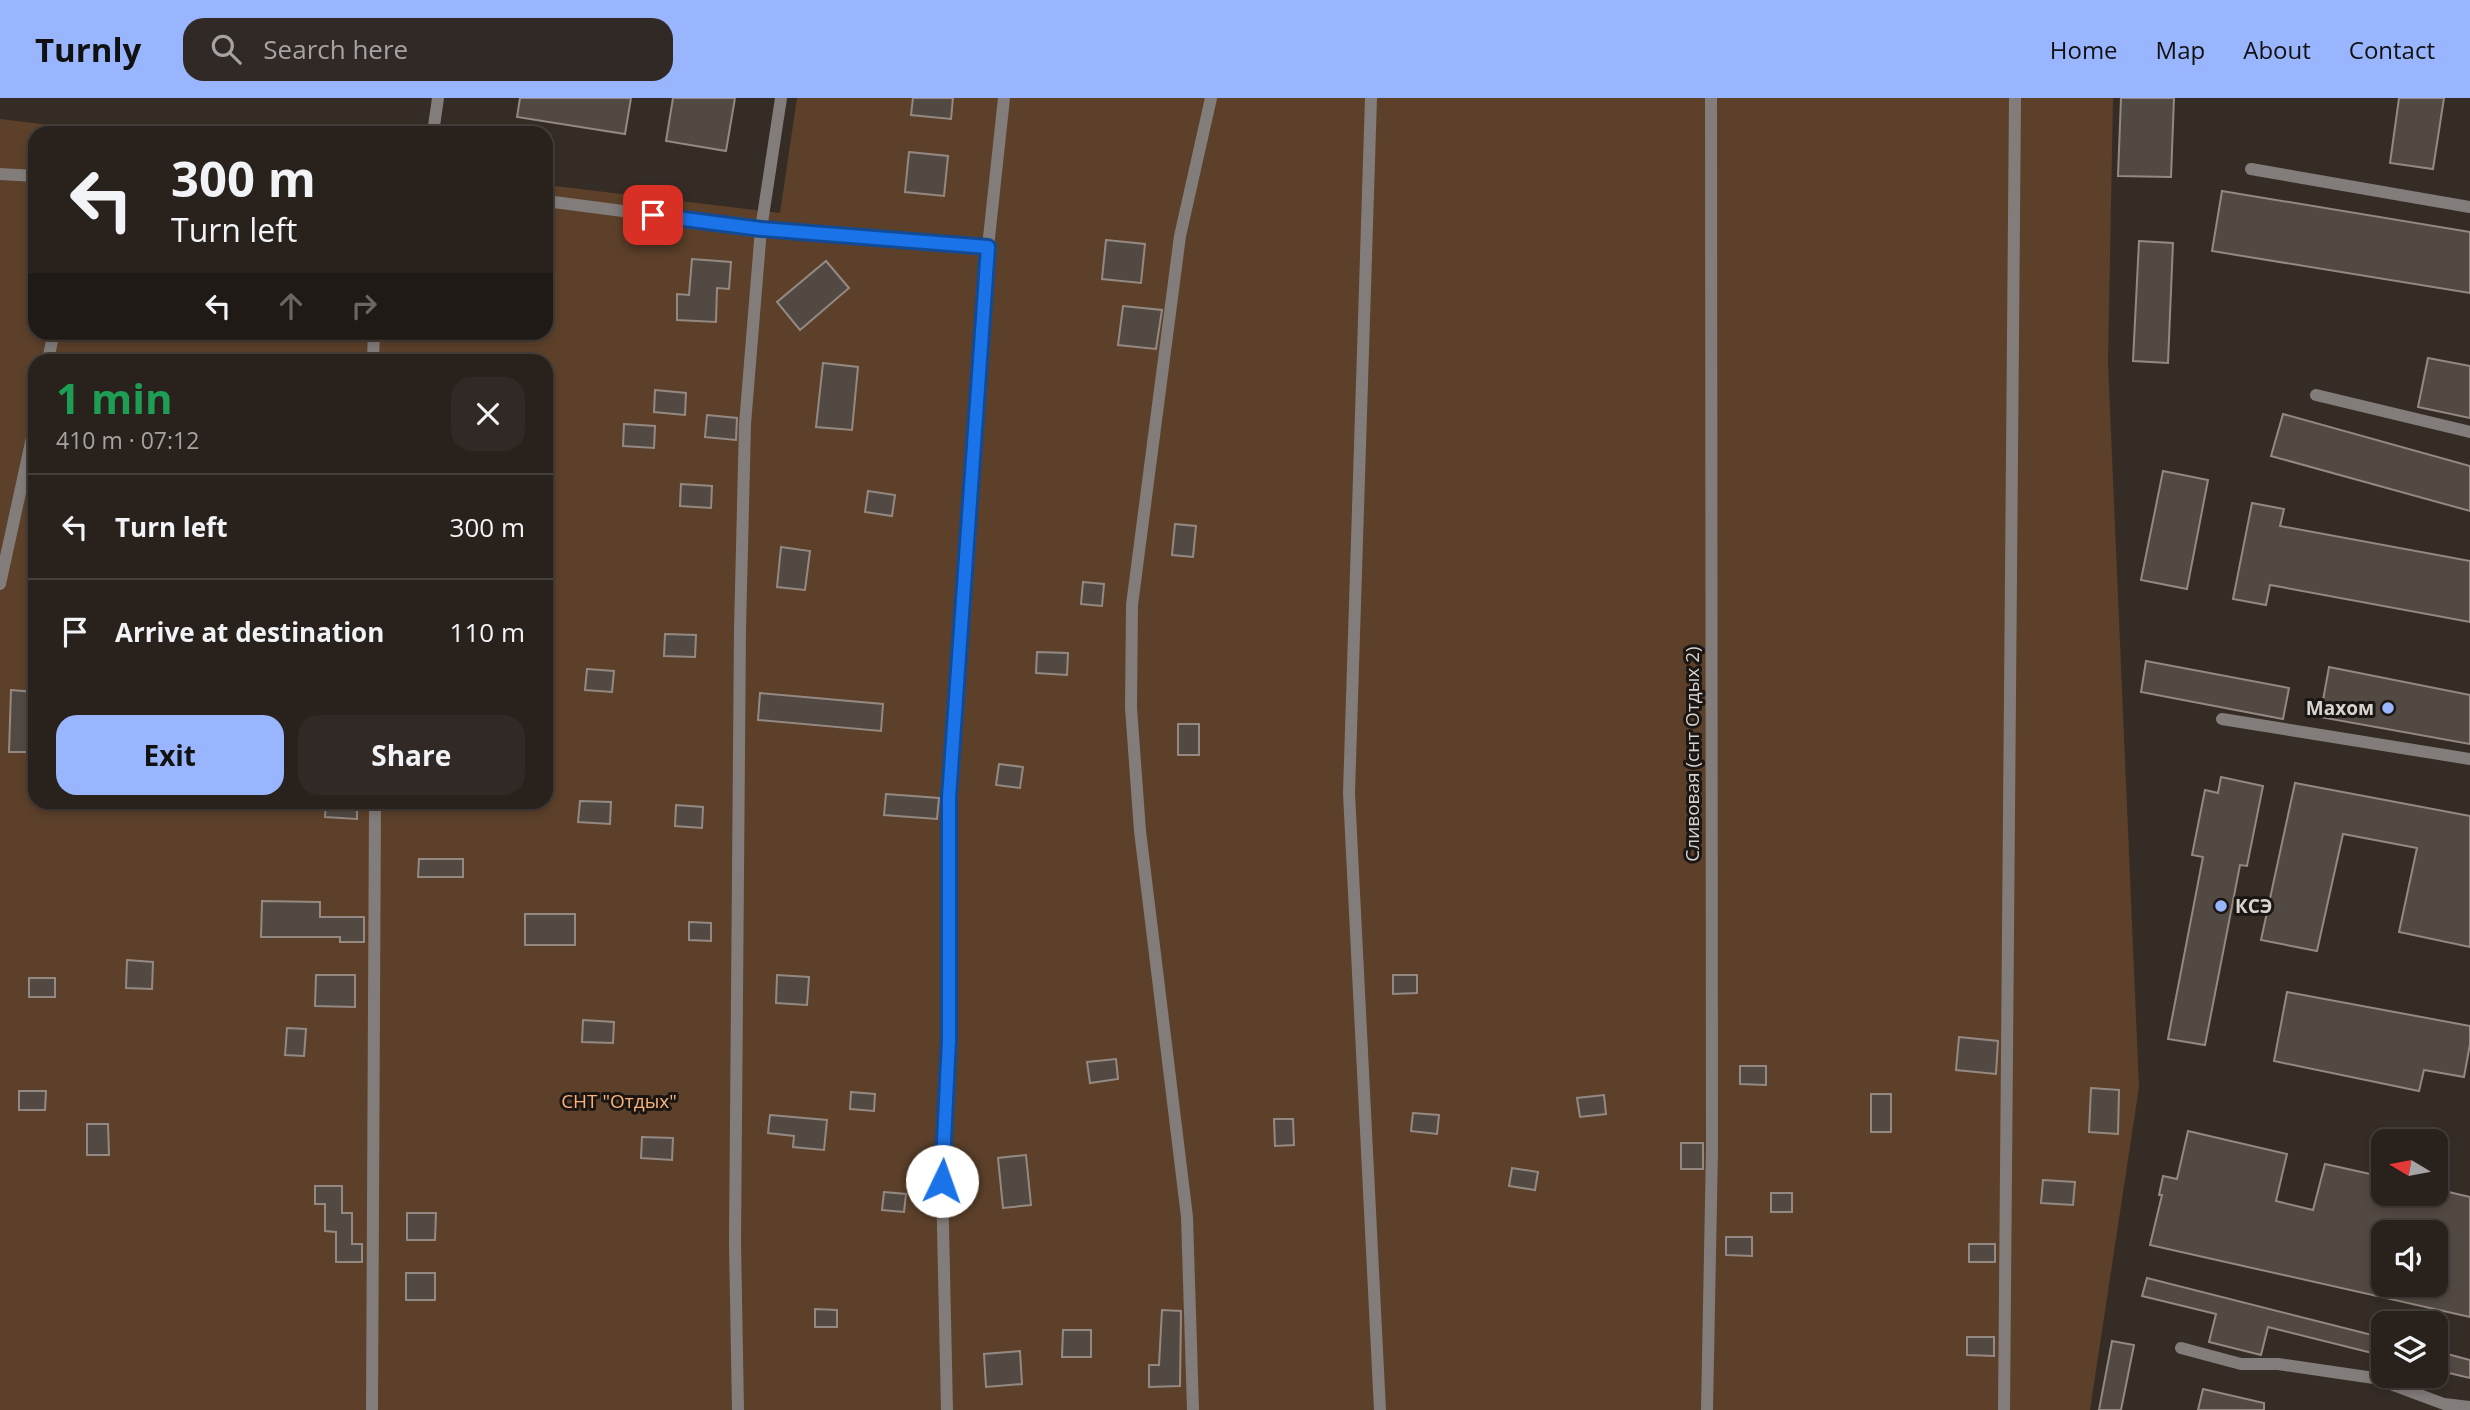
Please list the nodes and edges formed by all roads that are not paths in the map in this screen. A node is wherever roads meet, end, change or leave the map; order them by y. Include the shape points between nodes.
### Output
1 (438, 98) edge
2 (782, 98) edge
3 (1004, 98) edge
4 (1211, 98) edge
5 (1371, 98) edge
6 (1711, 98) edge
7 (2015, 98) edge
8 (434, 126) edge
9 (2250, 169) dead end
10 (0, 174) edge
11 (28, 176) edge
12 (553, 202) edge
13 (2470, 207) edge
14 (761, 229) junction
15 (988, 247) junction
16 (2316, 395) dead end
17 (2470, 432) edge
18 (28, 456) edge
19 (0, 584) edge
20 (2222, 719) dead end
21 (2470, 759) edge
22 (375, 809) edge
23 (2180, 1348) dead end
24 (2444, 1407) edge
25 (2470, 1407) edge
26 (372, 1410) edge
27 (738, 1410) edge
28 (947, 1410) edge
29 (1193, 1410) edge
30 (1380, 1410) edge
31 (1707, 1410) edge
32 (2004, 1410) edge

1 - 8 lane
2 - 14 lane
3 - 15 lane
4 - 29 lane via 1180,236 1132,605 1131,708 1140,831 1187,1217
5 - 30 lane via 1349,793
6 - 31 lane, Сливовая (снт Отдых 2) via 1712,1149
7 - 32 lane
9 - 13 lane
10 - 11 lane
12 - 14 lane
14 - 15 lane
14 - 27 lane via 745,424 740,615
15 - 28 lane via 949,797 949,1040 942,1181
16 - 17 lane
18 - 19 lane
20 - 21 lane
22 - 26 lane
23 - 24 lane via 2241,1364 2278,1364 2374,1378
24 - 25 lane

